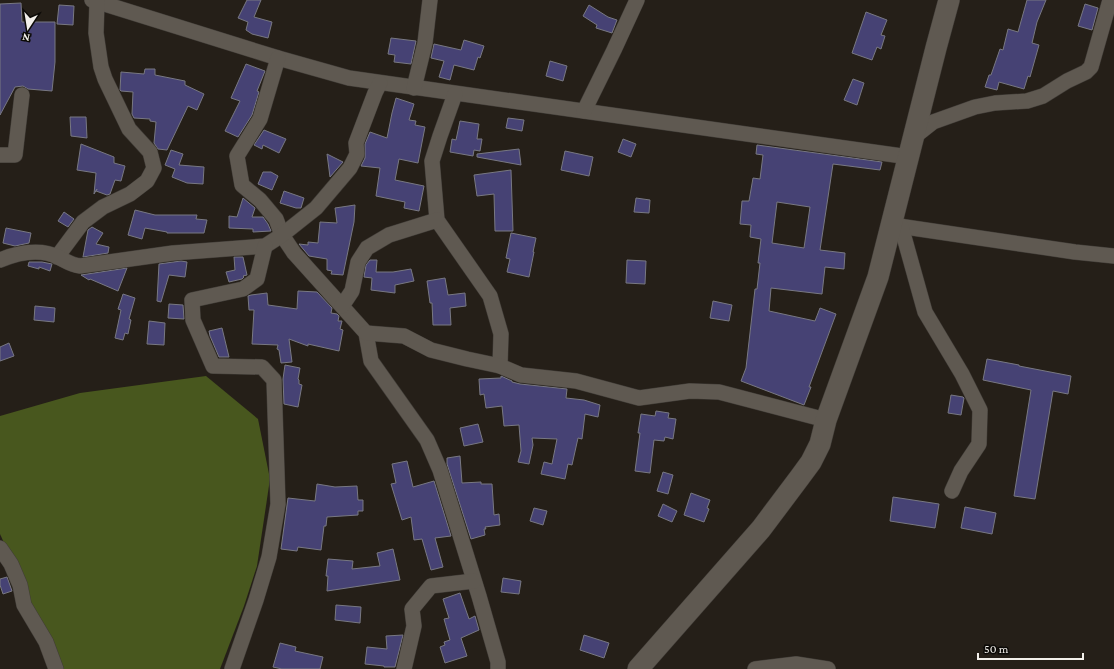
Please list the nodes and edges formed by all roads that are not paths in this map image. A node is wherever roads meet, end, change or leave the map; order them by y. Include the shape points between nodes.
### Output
1 (430, 0) edge
2 (637, 0) edge
3 (949, 0) edge
4 (1110, 0) edge
5 (95, 1) edge
6 (278, 58) junction
7 (380, 83) junction
8 (414, 88) junction
9 (455, 94) junction
10 (22, 95) dead end
11 (584, 111) junction
12 (911, 147) junction
13 (0, 155) edge
14 (437, 220) junction
15 (896, 225) junction
16 (282, 235) junction
17 (265, 246) junction
18 (57, 256) junction
19 (1114, 256) edge
20 (0, 260) edge
21 (342, 306) junction
22 (366, 333) junction
23 (500, 366) junction
24 (826, 420) junction
25 (952, 491) dead end
26 (0, 548) edge
27 (474, 581) junction
28 (56, 669) edge
29 (232, 669) edge
30 (404, 669) edge
31 (498, 669) edge
32 (638, 669) edge
33 (755, 669) edge
34 (828, 669) edge

1 - 8 street via 425,43
2 - 11 street
3 - 12 main road
4 - 12 street via 1091,67 1086,72 1043,96 1027,101 976,107 933,122
5 - 6 street
5 - 18 street via 96,33 105,79 129,129 150,152 154,168 148,181 130,194 103,207 83,222
6 - 7 street via 349,78
6 - 16 street via 260,119 237,156 242,185 260,200 276,219
7 - 8 street
7 - 16 street via 356,143 357,154 350,168 316,208
8 - 9 street
9 - 11 street
9 - 14 street via 432,161
10 - 13 street via 15,155
11 - 12 street
12 - 15 main road
14 - 21 street via 389,235 367,248 358,262 352,291
14 - 23 street via 490,296 501,334
15 - 19 street
15 - 24 main road
15 - 25 street via 924,312 962,374 980,410 978,444
16 - 17 street
16 - 21 street
17 - 18 street via 80,266 67,263
17 - 29 street via 257,279 243,289 192,300 193,320 212,366 262,367 274,380 278,504 269,557
18 - 20 street via 44,253 18,254
21 - 22 street
22 - 23 street via 404,336 431,350
22 - 27 street via 371,361 427,440 440,470
23 - 24 street via 522,375 576,381 639,398 690,391 719,392
24 - 32 main road via 820,444 796,483 761,529
26 - 28 street via 11,564 20,585 24,605 46,642
27 - 30 street via 431,586 412,609 414,626
27 - 31 street
33 - 34 street via 796,664

